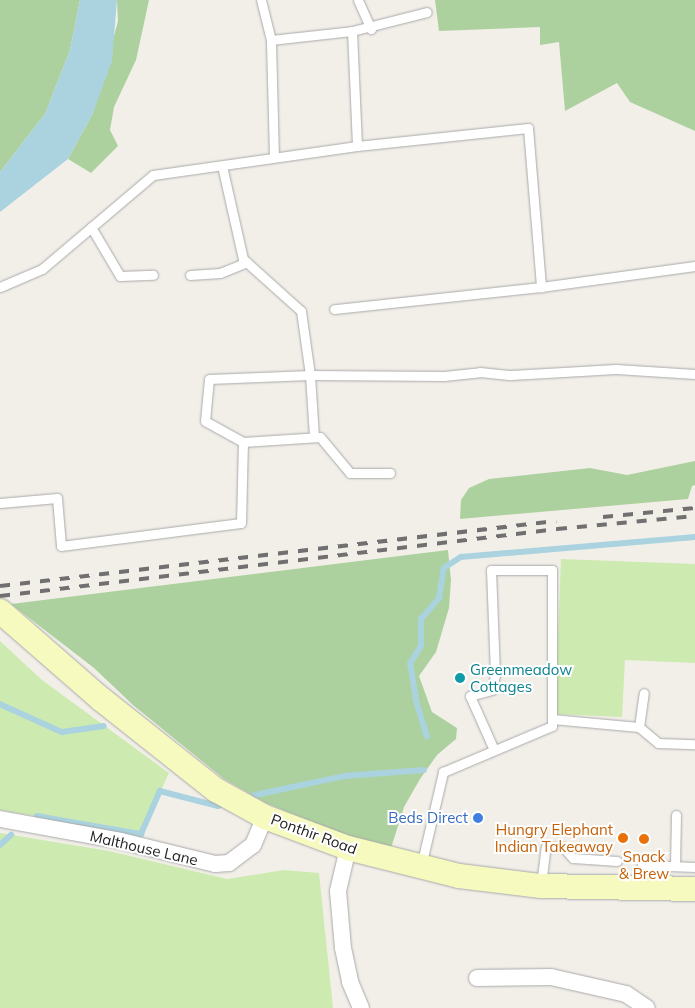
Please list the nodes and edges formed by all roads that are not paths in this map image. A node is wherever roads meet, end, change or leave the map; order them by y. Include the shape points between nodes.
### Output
1 (260, 0) edge
2 (358, 0) edge
3 (427, 12) dead end
4 (371, 29) junction
5 (352, 31) junction
6 (271, 40) junction
7 (358, 146) junction
8 (274, 157) junction
9 (222, 166) junction
10 (91, 228) junction
11 (247, 262) junction
12 (695, 266) edge
13 (153, 275) dead end
14 (190, 275) dead end
15 (0, 287) edge
16 (541, 287) junction
17 (334, 309) dead end
18 (695, 374) edge
19 (310, 375) junction
20 (314, 437) junction
21 (243, 442) junction
22 (390, 472) dead end
23 (0, 503) edge
24 (0, 611) edge
25 (644, 693) dead end
26 (552, 719) junction
27 (639, 727) junction
28 (695, 744) edge
29 (494, 750) junction
30 (676, 815) dead end
31 (266, 817) junction
32 (0, 819) edge
33 (348, 848) junction
34 (617, 861) dead end
35 (675, 866) junction
36 (695, 867) edge
37 (420, 869) junction
38 (541, 886) junction
39 (640, 888) junction
40 (695, 889) edge
41 (477, 978) dead end
42 (361, 1008) edge
43 (647, 1008) edge

1 - 6 lane
2 - 4 lane
3 - 4 lane
4 - 5 lane
5 - 6 lane
5 - 7 lane
6 - 8 lane
7 - 8 lane
7 - 16 lane via 528,128
8 - 9 lane
9 - 10 lane via 153,175
9 - 11 lane via 243,259
10 - 13 lane via 120,276
10 - 15 lane via 42,269
11 - 14 lane via 220,273
11 - 19 lane via 301,311
12 - 16 lane
16 - 17 lane
18 - 19 lane via 681,376 616,369 511,375 480,372 444,376
19 - 20 lane
19 - 21 lane via 209,379 205,421
20 - 21 lane
20 - 22 lane via 320,437 350,473
21 - 23 lane via 241,522 61,546 57,498
24 - 31 main road, Ponthir Road via 101,699 216,790
25 - 27 lane
26 - 27 lane
26 - 29 lane via 552,726
26 - 29 lane via 552,570 491,570 495,675 492,690 470,696
27 - 28 lane via 658,743
29 - 37 lane via 443,772
30 - 35 lane
31 - 32 street, Malthouse Lane via 253,845 229,863 215,864 121,841
31 - 33 main road, Ponthir Road
33 - 37 main road, Ponthir Road
33 - 42 street via 338,891 343,948 350,982
34 - 38 lane via 573,858 562,847 546,846
35 - 36 lane
35 - 39 lane via 642,865
37 - 38 main road, Ponthir Road
38 - 39 main road, Ponthir Road
39 - 40 main road, Ponthir Road
41 - 43 street via 551,977 626,994

